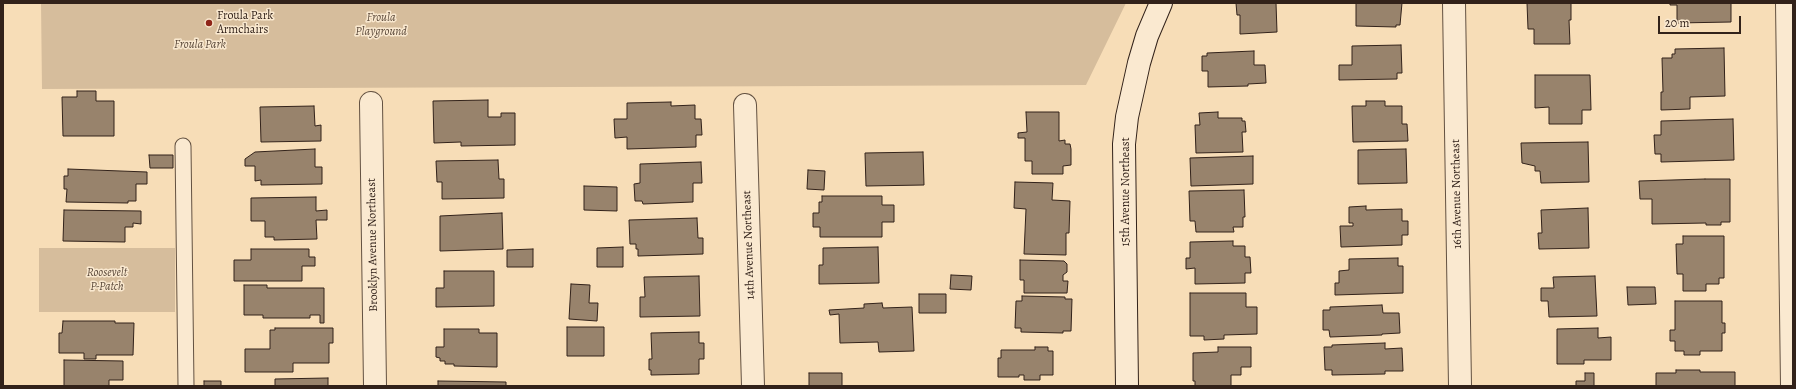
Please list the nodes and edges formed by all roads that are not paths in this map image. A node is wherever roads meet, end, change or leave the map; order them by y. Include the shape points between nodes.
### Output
1 (1161, 3) edge
2 (1454, 3) edge
3 (1787, 3) edge
4 (371, 103) dead end
5 (745, 105) dead end
6 (183, 146) dead end
7 (186, 386) edge
8 (375, 386) edge
9 (753, 386) edge
10 (1128, 386) edge
11 (1460, 386) edge
12 (1792, 386) edge

1 - 10 street, 15th Avenue Northeast via 1139,63 1124,144
2 - 11 street, 16th Avenue Northeast
3 - 12 street
4 - 8 street, Brooklyn Avenue Northeast
5 - 9 street, 14th Avenue Northeast
6 - 7 lane

